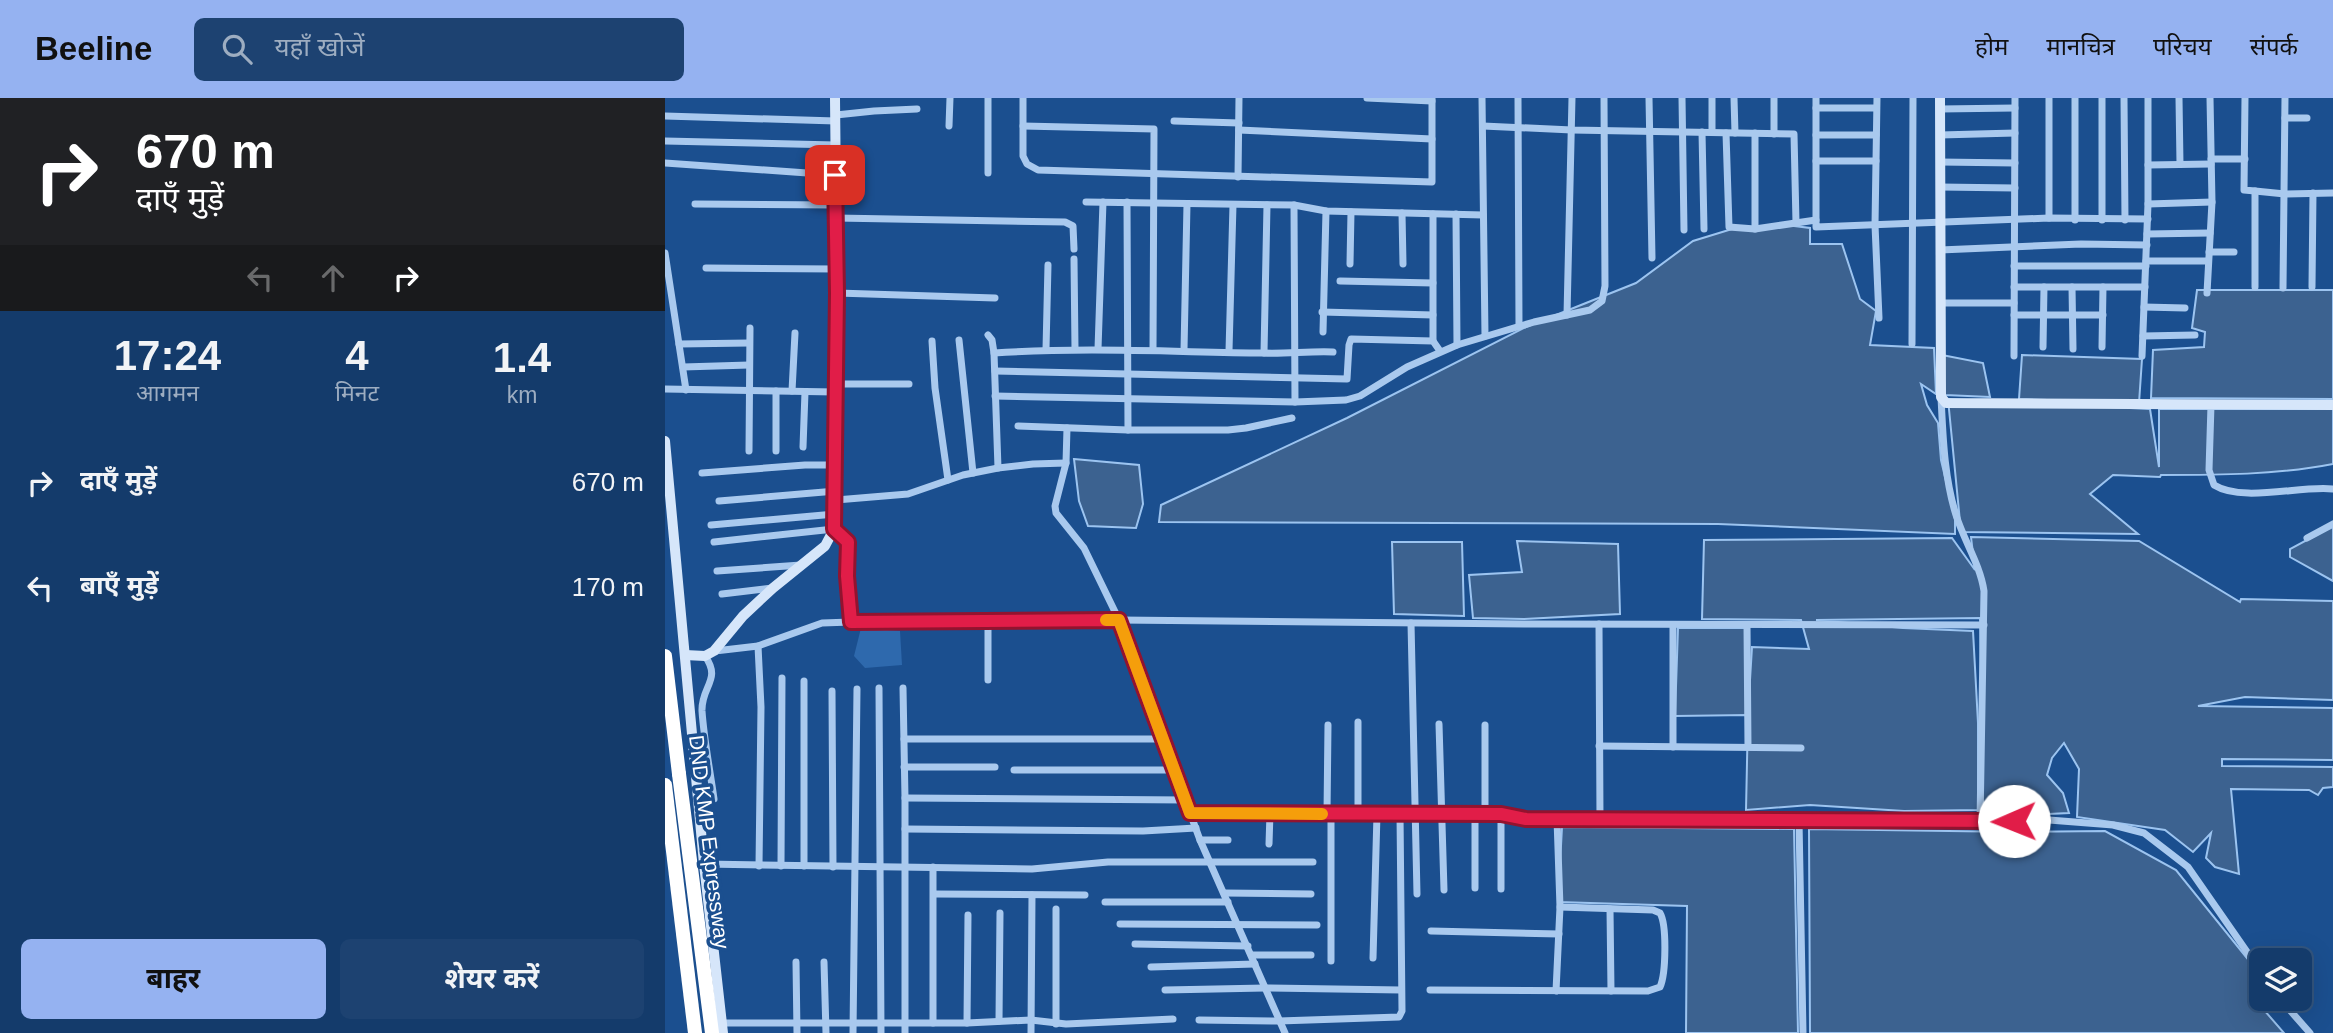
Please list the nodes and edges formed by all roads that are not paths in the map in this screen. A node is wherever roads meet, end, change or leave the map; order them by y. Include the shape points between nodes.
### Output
1 (835, 98) edge
2 (950, 98) edge
3 (988, 98) edge
4 (1023, 98) edge
5 (1239, 98) edge
6 (1367, 98) edge
7 (1482, 98) edge
8 (1518, 98) edge
9 (1572, 98) edge
10 (1604, 98) edge
11 (1649, 98) edge
12 (1682, 98) edge
13 (1712, 98) edge
14 (1734, 98) edge
15 (1774, 98) edge
16 (1816, 98) edge
17 (1877, 98) edge
18 (1913, 98) edge
19 (2015, 98) edge
20 (2049, 98) edge
21 (2075, 98) edge
22 (2102, 98) edge
23 (2125, 98) edge
24 (2148, 98) edge
25 (2179, 98) edge
26 (2210, 98) edge
27 (2245, 98) edge
28 (2285, 98) edge
29 (1432, 100) edge
30 (1940, 104) edge
31 (1816, 108) junction
32 (1877, 108) junction
33 (2015, 108) junction
34 (917, 109) dead end
35 (665, 116) edge
36 (836, 118) junction
37 (2285, 118) junction
38 (2307, 118) dead end
39 (1174, 121) dead end
40 (949, 126) dead end
41 (1023, 126) junction
42 (1483, 126) junction
43 (1239, 127) junction
44 (1517, 128) junction
45 (1572, 130) junction
46 (1605, 131) junction
47 (1650, 131) junction
48 (1682, 132) junction
49 (1702, 132) junction
50 (1712, 132) junction
51 (1725, 133) junction
52 (1735, 133) junction
53 (1755, 133) junction
54 (2015, 133) junction
55 (1774, 134) junction
56 (1816, 135) junction
57 (1876, 135) junction
58 (1940, 135) junction
59 (1432, 139) junction
60 (665, 141) edge
61 (835, 145) junction
62 (2245, 159) junction
63 (1816, 161) junction
64 (1876, 161) junction
65 (2211, 161) junction
66 (1940, 162) junction
67 (665, 163) edge
68 (2015, 163) junction
69 (2180, 164) junction
70 (2148, 165) junction
71 (988, 173) dead end
72 (1154, 174) junction
73 (835, 175) junction
74 (1238, 177) junction
75 (1940, 187) junction
76 (2015, 188) junction
77 (2255, 191) junction
78 (2313, 193) junction
79 (2333, 193) edge
80 (2285, 194) junction
81 (1086, 202) dead end
82 (1103, 202) junction
83 (1128, 202) junction
84 (2212, 202) junction
85 (1154, 203) junction
86 (695, 204) dead end
87 (1187, 204) junction
88 (2148, 204) junction
89 (836, 205) junction
90 (1233, 205) junction
91 (1267, 205) junction
92 (1294, 205) junction
93 (1326, 211) junction
94 (1352, 212) junction
95 (1402, 213) junction
96 (1433, 214) junction
97 (1455, 214) junction
98 (1483, 215) junction
99 (836, 218) junction
100 (2049, 218) junction
101 (2148, 219) junction
102 (1816, 220) junction
103 (2014, 220) junction
104 (2075, 220) junction
105 (2102, 220) junction
106 (2125, 220) junction
107 (1796, 223) junction
108 (1940, 223) junction
109 (1912, 224) junction
110 (1875, 225) junction
111 (1704, 229) dead end
112 (1755, 229) junction
113 (1684, 230) dead end
114 (2210, 233) junction
115 (2147, 234) junction
116 (2147, 245) junction
117 (2014, 247) junction
118 (1074, 249) dead end
119 (1940, 250) junction
120 (2209, 252) junction
121 (2234, 252) dead end
122 (665, 253) edge
123 (1652, 258) dead end
124 (1075, 259) dead end
125 (2208, 261) junction
126 (2146, 263) junction
127 (1350, 264) dead end
128 (1403, 264) dead end
129 (1048, 265) dead end
130 (2014, 266) junction
131 (706, 268) dead end
132 (836, 269) junction
133 (1340, 281) dead end
134 (1433, 283) junction
135 (2014, 287) junction
136 (2044, 287) junction
137 (2072, 287) junction
138 (2103, 287) junction
139 (2145, 287) junction
140 (2255, 287) dead end
141 (2312, 287) dead end
142 (2283, 288) dead end
143 (837, 293) junction
144 (2207, 293) dead end
145 (995, 298) dead end
146 (1941, 303) junction
147 (2014, 303) junction
148 (2144, 307) junction
149 (2185, 307) dead end
150 (1322, 312) junction
151 (2014, 314) junction
152 (2044, 314) junction
153 (1433, 315) junction
154 (1567, 315) junction
155 (2072, 315) junction
156 (2103, 316) junction
157 (1879, 318) dead end
158 (1518, 326) junction
159 (750, 328) dead end
160 (1322, 332) dead end
161 (795, 333) dead end
162 (988, 335) dead end
163 (2195, 335) dead end
164 (1485, 336) junction
165 (2143, 336) junction
166 (959, 340) dead end
167 (932, 341) dead end
168 (1433, 341) junction
169 (750, 343) junction
170 (679, 344) junction
171 (1912, 344) dead end
172 (1457, 345) junction
173 (2043, 347) dead end
174 (2102, 347) dead end
175 (1046, 349) junction
176 (1075, 349) junction
177 (1098, 349) junction
178 (1128, 349) junction
179 (2073, 349) dead end
180 (1153, 350) junction
181 (1184, 350) junction
182 (1229, 351) junction
183 (1440, 351) junction
184 (1295, 352) junction
185 (1333, 352) dead end
186 (994, 353) junction
187 (1264, 353) junction
188 (2014, 356) dead end
189 (2142, 356) dead end
190 (749, 365) junction
191 (683, 367) junction
192 (995, 371) junction
193 (1128, 373) junction
194 (1295, 377) junction
195 (909, 384) dead end
196 (835, 388) junction
197 (665, 389) edge
198 (686, 390) junction
199 (776, 391) junction
200 (792, 391) junction
201 (749, 392) junction
202 (806, 392) junction
203 (995, 396) junction
204 (1941, 397) junction
205 (1128, 398) junction
206 (1295, 402) junction
207 (2211, 405) junction
208 (2333, 405) edge
209 (1292, 418) dead end
210 (1018, 426) dead end
211 (1067, 428) junction
212 (1128, 430) junction
213 (665, 441) edge
214 (803, 446) dead end
215 (749, 451) dead end
216 (776, 451) dead end
217 (1066, 463) junction
218 (836, 466) junction
219 (998, 468) junction
220 (973, 472) junction
221 (702, 473) dead end
222 (948, 480) junction
223 (2333, 489) edge
224 (836, 496) junction
225 (719, 501) dead end
226 (835, 514) junction
227 (2333, 524) edge
228 (712, 525) dead end
229 (834, 529) junction
230 (2307, 538) dead end
231 (714, 542) dead end
232 (801, 565) junction
233 (717, 571) dead end
234 (773, 588) junction
235 (722, 594) dead end
236 (988, 620) junction
237 (1119, 620) junction
238 (851, 622) junction
239 (1411, 623) junction
240 (1599, 624) junction
241 (1673, 625) junction
242 (1747, 625) junction
243 (1984, 625) junction
244 (758, 646) junction
245 (710, 654) junction
246 (685, 655) junction
247 (665, 656) edge
248 (782, 678) dead end
249 (988, 680) dead end
250 (804, 681) dead end
251 (879, 688) dead end
252 (902, 688) dead end
253 (857, 689) dead end
254 (832, 691) dead end
255 (1358, 722) dead end
256 (1439, 724) dead end
257 (1328, 725) dead end
258 (1485, 725) dead end
259 (904, 739) junction
260 (1162, 739) junction
261 (1599, 746) junction
262 (1673, 747) junction
263 (1748, 747) junction
264 (1801, 748) dead end
265 (904, 767) junction
266 (995, 767) dead end
267 (1014, 770) dead end
268 (1174, 770) junction
269 (665, 785) edge
270 (698, 795) junction
271 (665, 797) edge
272 (905, 798) junction
273 (714, 799) dead end
274 (1186, 800) junction
275 (1190, 813) junction
276 (1270, 813) junction
277 (1329, 814) junction
278 (1358, 814) junction
279 (1377, 814) junction
280 (1400, 814) junction
281 (1416, 814) junction
282 (1475, 814) junction
283 (1485, 814) junction
284 (1501, 814) junction
285 (1442, 815) junction
286 (1557, 819) junction
287 (1599, 819) junction
288 (1800, 821) junction
289 (1980, 822) junction
290 (1196, 828) junction
291 (905, 829) junction
292 (1228, 840) dead end
293 (1200, 841) junction
294 (1269, 844) dead end
295 (1210, 862) junction
296 (1313, 862) dead end
297 (704, 864) junction
298 (759, 866) junction
299 (781, 866) junction
300 (804, 866) junction
301 (833, 867) junction
302 (855, 867) junction
303 (881, 867) junction
304 (905, 867) junction
305 (933, 867) junction
306 (1475, 888) dead end
307 (1501, 889) dead end
308 (1444, 890) dead end
309 (1224, 893) junction
310 (934, 894) junction
311 (1311, 894) dead end
312 (1417, 894) dead end
313 (1032, 895) junction
314 (1085, 895) dead end
315 (1105, 902) dead end
316 (1228, 902) junction
317 (1560, 907) junction
318 (1056, 909) dead end
319 (1610, 909) junction
320 (1000, 913) dead end
321 (968, 915) dead end
322 (1237, 923) junction
323 (1120, 924) dead end
324 (1317, 925) dead end
325 (1431, 931) dead end
326 (1559, 934) junction
327 (1135, 944) dead end
328 (1248, 946) junction
329 (1311, 954) dead end
330 (2249, 955) edge
331 (1373, 958) dead end
332 (1254, 960) junction
333 (1331, 961) dead end
334 (796, 962) dead end
335 (824, 962) dead end
336 (1151, 967) dead end
337 (1265, 988) junction
338 (1165, 990) dead end
339 (1401, 990) junction
340 (1430, 990) dead end
341 (1556, 991) junction
342 (1611, 991) junction
343 (2291, 1011) edge
344 (1173, 1019) dead end
345 (1031, 1020) junction
346 (1199, 1020) dead end
347 (999, 1021) junction
348 (1279, 1021) junction
349 (797, 1022) junction
350 (826, 1023) junction
351 (882, 1023) junction
352 (905, 1023) junction
353 (933, 1023) junction
354 (967, 1023) junction
355 (979, 1023) junction
356 (853, 1024) junction
357 (1056, 1024) junction
358 (719, 1030) edge
359 (695, 1033) edge
360 (797, 1033) edge
361 (826, 1033) edge
362 (853, 1033) edge
363 (881, 1033) edge
364 (905, 1033) edge
365 (979, 1033) edge
366 (1031, 1033) edge
367 (1285, 1033) edge
368 (1803, 1033) edge
369 (2310, 1033) edge

1 - 36 street
2 - 40 street
3 - 71 street
4 - 41 street
5 - 43 street
6 - 29 street
7 - 42 street
8 - 44 street
9 - 45 street
10 - 46 street
11 - 47 street
12 - 48 street
13 - 50 street
14 - 52 street
15 - 55 street
16 - 31 street
17 - 32 street
18 - 109 street
19 - 33 street
20 - 100 street
21 - 104 street
22 - 105 street
23 - 106 street
24 - 70 street
25 - 69 street
26 - 65 street
27 - 62 street
28 - 37 street
29 - 59 street
30 - 33 street
30 - 58 street
31 - 32 street
31 - 56 street
32 - 57 street
33 - 54 street
34 - 36 street
35 - 36 street
36 - 61 street
37 - 38 street
37 - 80 street
39 - 43 street
41 - 72 street via 1023,156 1038,170
41 - 72 street via 1154,129
42 - 44 street
42 - 98 street
43 - 59 street
43 - 74 street
44 - 45 street
44 - 158 street
45 - 46 street
45 - 154 street
46 - 47 street
46 - 154 street via 1604,294 1597,307
47 - 48 street
47 - 123 street
48 - 49 street
48 - 113 street
49 - 50 street
49 - 111 street
50 - 51 street
51 - 52 street
51 - 112 street via 1729,227
52 - 53 street
53 - 55 street
53 - 112 street
54 - 58 street
54 - 68 street
55 - 107 street via 1794,134
56 - 57 street
56 - 63 street
57 - 64 street
58 - 66 street
59 - 74 street via 1432,182
60 - 61 street
61 - 73 street
62 - 65 street
62 - 77 street via 2244,190
63 - 64 street
63 - 102 street
64 - 110 street
65 - 69 street
65 - 84 street
66 - 68 street
66 - 75 street
67 - 73 street
68 - 76 street
69 - 70 street
70 - 88 street
72 - 74 street
72 - 85 street
73 - 89 street
75 - 76 street
75 - 108 street
76 - 103 street
77 - 80 street
77 - 140 street
78 - 79 street
78 - 80 street
78 - 141 street
80 - 142 street
81 - 82 street
82 - 83 street
82 - 177 street
83 - 85 street
83 - 178 street
84 - 88 street
84 - 114 street
85 - 87 street
85 - 180 street
86 - 89 street
87 - 90 street
87 - 181 street
88 - 101 street
89 - 99 street
90 - 91 street
90 - 182 street
91 - 92 street
91 - 187 street
92 - 93 street
92 - 184 street
93 - 94 street
93 - 150 street
94 - 95 street
94 - 127 street
95 - 96 street
95 - 128 street
96 - 97 street
96 - 134 street
97 - 98 street
97 - 172 street
98 - 164 street
99 - 118 street via 1065,222 1073,226
99 - 132 street
100 - 103 street
100 - 104 street
101 - 106 street
101 - 115 street
102 - 107 street
102 - 110 street via 1816,227
103 - 108 street
103 - 117 street
104 - 105 street
105 - 106 street
107 - 112 street
108 - 109 street
108 - 119 street
109 - 110 street
109 - 171 street
110 - 157 street
114 - 115 street
114 - 120 street
115 - 116 street
116 - 117 street
116 - 126 street
117 - 119 street
117 - 130 street
119 - 146 street
120 - 121 street
120 - 125 street
122 - 170 street
124 - 176 street
125 - 126 street
125 - 144 street
126 - 130 street
126 - 139 street
129 - 175 street
130 - 135 street
131 - 132 street
132 - 143 street
133 - 134 street
134 - 153 street
135 - 136 street
135 - 147 street
136 - 137 street
136 - 152 street
137 - 138 street
137 - 155 street
138 - 139 street
138 - 156 street
139 - 148 street
143 - 145 street
143 - 196 street
146 - 147 street
146 - 204 street
147 - 151 street
148 - 149 street
148 - 165 street
150 - 153 street
150 - 160 street
151 - 152 street
151 - 188 street
152 - 155 street
152 - 173 street
153 - 168 street
154 - 158 street
155 - 156 street
155 - 179 street
156 - 174 street
158 - 164 street
159 - 169 street
161 - 200 street
162 - 186 street
163 - 165 street
164 - 172 street
165 - 189 street
166 - 220 street
167 - 222 street
168 - 183 street
168 - 194 street via 1351,339 1347,379
169 - 170 street
169 - 190 street
170 - 191 street
172 - 183 street
175 - 176 street
175 - 186 street
176 - 177 street
177 - 178 street
178 - 180 street
178 - 193 street
180 - 181 street
181 - 182 street
182 - 187 street
183 - 206 street via 1360,396
184 - 185 street
184 - 187 street
184 - 194 street
186 - 192 street
190 - 191 street
190 - 201 street
191 - 198 street
192 - 193 street
192 - 203 street
193 - 194 street
193 - 205 street
194 - 206 street
195 - 196 street
196 - 202 street
196 - 218 street
197 - 198 street
198 - 201 street
199 - 200 street
199 - 201 street
199 - 216 street
200 - 202 street
201 - 215 street
202 - 214 street
203 - 205 street
203 - 219 street
204 - 207 street via 1945,403
204 - 243 street via 1951,494 1982,578
205 - 206 street
205 - 212 street
207 - 208 street
207 - 223 street via 2209,470 2214,485 2228,491 2274,493
209 - 212 street via 1228,430
210 - 211 street
211 - 212 street
211 - 217 street
213 - 246 street
217 - 219 street
217 - 237 street via 1056,513 1084,548
218 - 221 street
218 - 224 street
219 - 220 street
220 - 222 street
222 - 224 street via 908,494
224 - 225 street
224 - 226 street
226 - 228 street
226 - 229 street
227 - 230 street
229 - 231 street
229 - 232 street via 825,546
229 - 238 street via 848,542
232 - 233 street
232 - 234 street
234 - 235 street
234 - 245 street
236 - 237 street
236 - 238 street
236 - 249 street
237 - 239 street
237 - 260 street
238 - 244 street via 814,625
239 - 240 street
239 - 281 street
240 - 241 street
240 - 261 street
241 - 242 street
241 - 262 street
242 - 243 street
242 - 263 street
243 - 289 street
244 - 245 street
244 - 298 street
245 - 246 street
245 - 273 street via 712,680 702,697 702,712
246 - 270 street
247 - 358 highway, DND KMP Expressway, bridge
248 - 299 street
250 - 300 street
251 - 303 street
252 - 259 street
253 - 302 street
254 - 301 street
255 - 278 street
256 - 285 street
257 - 277 street
258 - 283 street
259 - 260 street
259 - 265 street
260 - 268 street
261 - 262 street
261 - 287 street
262 - 263 street
263 - 264 street
265 - 266 street
265 - 272 street
267 - 268 street
268 - 274 street
269 - 359 highway, DND KMP Expressway, bridge
270 - 271 street
270 - 297 street
272 - 274 street
272 - 291 street
274 - 275 street
275 - 276 street
275 - 290 street
276 - 277 street
276 - 294 street
277 - 278 street
277 - 333 street
278 - 279 street
279 - 280 street
279 - 331 street
280 - 281 street
280 - 339 street
281 - 285 street
281 - 312 street
282 - 283 street
282 - 285 street
282 - 306 street
283 - 284 street
284 - 286 street
284 - 307 street
285 - 308 street
286 - 287 street
286 - 317 street
287 - 288 street
288 - 289 street
288 - 368 street
289 - 330 street via 2060,821 2113,825 2144,833 2188,867
290 - 291 street
290 - 293 street
291 - 304 street
292 - 293 street
293 - 295 street
295 - 296 street
295 - 305 street via 1032,869
295 - 309 street
297 - 298 street
297 - 358 street
298 - 299 street
299 - 300 street
300 - 301 street
301 - 302 street
302 - 303 street
302 - 356 street
303 - 304 street
303 - 351 street
304 - 305 street
304 - 352 street
305 - 310 street
309 - 311 street
309 - 316 street
310 - 313 street
310 - 353 street
313 - 314 street
313 - 345 street
315 - 316 street
316 - 322 street
317 - 319 street
317 - 326 street
318 - 357 street
319 - 342 street
319 - 342 street via 1657,911 1665,928 1660,987
320 - 347 street
321 - 354 street
322 - 323 street
322 - 324 street
322 - 328 street
325 - 326 street
326 - 341 street
327 - 328 street
328 - 332 street
329 - 332 street
332 - 336 street
332 - 337 street
334 - 349 street
335 - 350 street
337 - 338 street
337 - 339 street
337 - 348 street
339 - 348 street via 1399,1017
340 - 341 street
341 - 342 street
343 - 369 street
344 - 357 street
345 - 347 street
345 - 357 street
345 - 366 street
346 - 348 street
347 - 355 street
348 - 367 street
349 - 350 street
349 - 358 street
349 - 360 street
350 - 356 street
350 - 361 street
351 - 352 street
351 - 356 street
351 - 363 street
352 - 353 street
352 - 364 street
353 - 354 street
354 - 355 street
355 - 365 street
356 - 362 street

